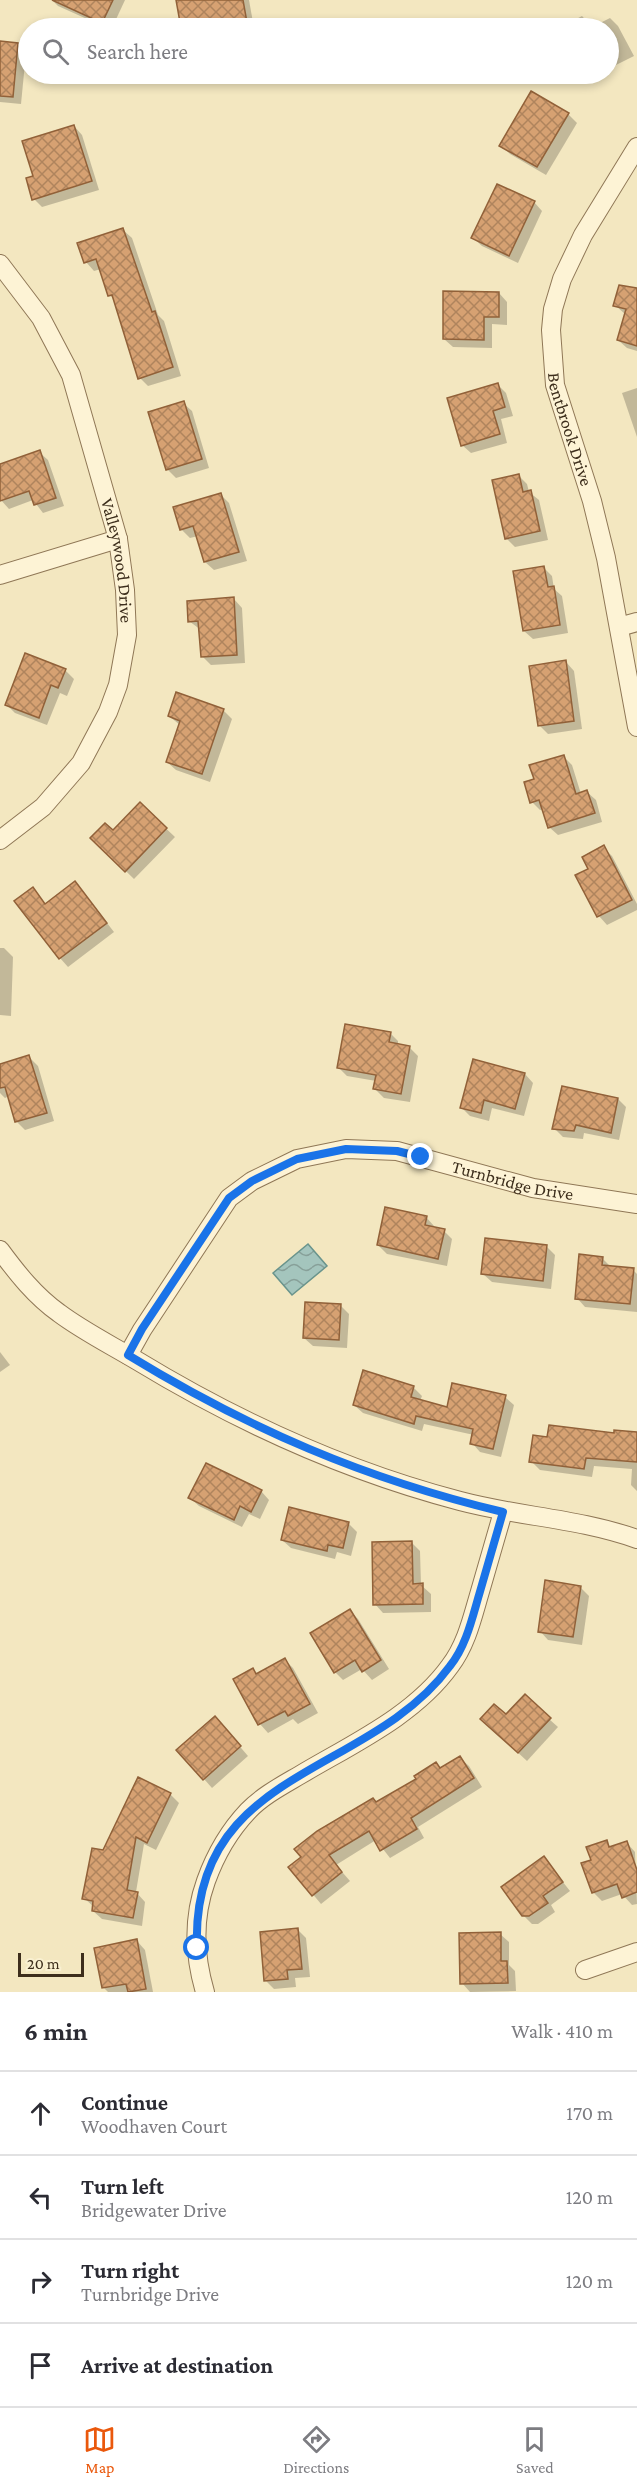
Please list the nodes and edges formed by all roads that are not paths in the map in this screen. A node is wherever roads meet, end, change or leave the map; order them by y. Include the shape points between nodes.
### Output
1 (637, 147) edge
2 (0, 264) edge
3 (118, 539) junction
4 (0, 575) edge
5 (637, 622) edge
6 (619, 627) junction
7 (637, 727) edge
8 (0, 840) edge
9 (637, 1204) edge
10 (0, 1250) edge
11 (128, 1355) junction
12 (503, 1512) junction
13 (637, 1539) edge
14 (637, 1952) edge
15 (585, 1970) dead end
16 (205, 1992) edge

1 - 6 street, Bentbrook Drive via 588,226 562,279 551,330 555,385 592,501
2 - 3 street, Valleywood Drive via 41,318 71,375
3 - 4 street
3 - 8 street, Valleywood Drive via 127,635 118,685 108,712 86,755 63,786
5 - 6 street
6 - 7 street, Bentbrook Drive
9 - 11 street, Turnbridge Drive via 533,1188 397,1151 346,1149 297,1159 252,1181 229,1198
10 - 11 street via 36,1293 59,1313
11 - 12 street via 233,1416 288,1441 402,1485
12 - 13 street via 581,1522
12 - 16 street via 470,1626 450,1666 400,1715 264,1798 248,1811 218,1852 199,1900 196,1923
14 - 15 street

